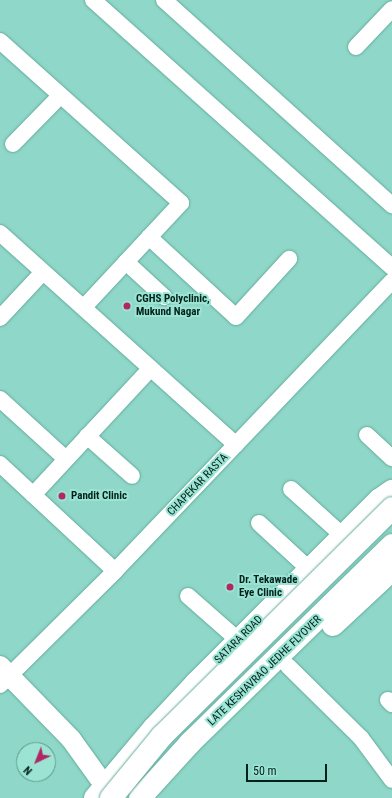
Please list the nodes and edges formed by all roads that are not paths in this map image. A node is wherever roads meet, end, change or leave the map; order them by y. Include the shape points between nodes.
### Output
1 (93, 0) edge
2 (164, 0) edge
3 (386, 0) edge
4 (392, 5) edge
5 (392, 9) edge
6 (0, 41) edge
7 (356, 47) dead end
8 (60, 96) junction
9 (13, 144) dead end
10 (392, 205) edge
11 (0, 233) edge
12 (149, 238) junction
13 (289, 259) dead end
14 (126, 262) junction
15 (392, 267) edge
16 (43, 272) junction
17 (392, 281) edge
18 (164, 297) dead end
19 (84, 307) junction
20 (0, 318) edge
21 (151, 368) junction
22 (0, 399) edge
23 (367, 435) dead end
24 (87, 436) junction
25 (236, 445) junction
26 (66, 458) junction
27 (392, 458) edge
28 (0, 464) edge
29 (132, 476) dead end
30 (291, 489) dead end
31 (392, 491) edge
32 (34, 495) junction
33 (392, 508) edge
34 (259, 523) dead end
35 (343, 536) junction
36 (392, 545) edge
37 (309, 569) junction
38 (392, 570) edge
39 (115, 571) junction
40 (188, 596) dead end
41 (238, 640) junction
42 (288, 666) junction
43 (4, 675) edge
44 (392, 780) edge
45 (102, 791) edge
46 (125, 798) edge
47 (140, 798) edge
48 (159, 798) edge

1 - 15 street
2 - 10 street
3 - 4 street
5 - 7 street
6 - 8 street
8 - 9 street
8 - 12 street via 181,203
11 - 16 street
12 - 13 street via 236,317
12 - 14 street
14 - 18 street
14 - 19 street
16 - 19 street
16 - 20 street
17 - 25 street, CHAPEKAR RASTA
19 - 21 street
21 - 24 street
21 - 25 street
22 - 26 street
23 - 27 street
24 - 26 street
24 - 29 street
25 - 39 street, CHAPEKAR RASTA
26 - 32 street
28 - 32 street
30 - 35 street
31 - 35 highway, SATARA ROAD
32 - 39 street
33 - 45 highway, bridge via 162,736
34 - 37 street
35 - 37 highway, SATARA ROAD
36 - 47 highway, LATE KESHAVRAO JEDHE FLYOVER via 190,743
37 - 41 highway, SATARA ROAD
38 - 42 highway
39 - 43 street, CHAPEKAR RASTA
40 - 41 street
41 - 45 highway, SATARA ROAD via 154,728
42 - 44 street via 361,738
42 - 48 highway via 196,755
43 - 45 main road via 71,740
45 - 46 main road

